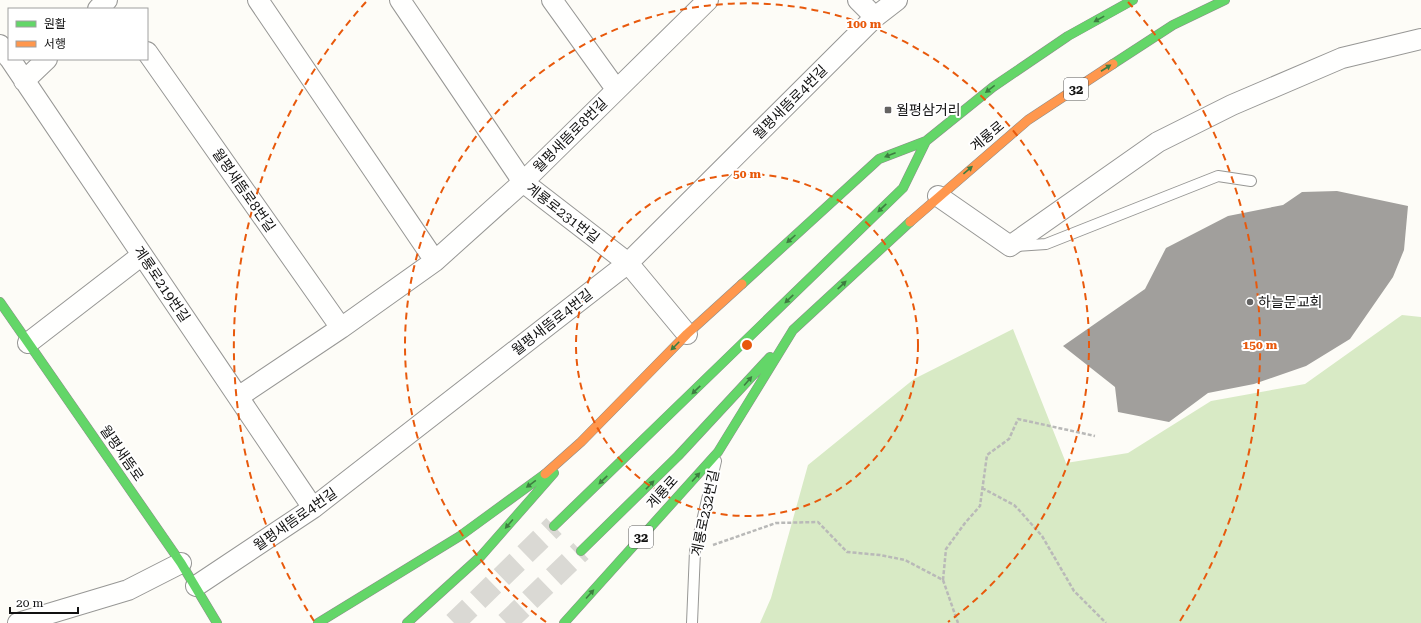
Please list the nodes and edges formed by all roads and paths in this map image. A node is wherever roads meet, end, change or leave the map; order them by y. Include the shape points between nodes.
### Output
1 (86, 0) edge
2 (107, 0) edge
3 (258, 0) edge
4 (400, 0) edge
5 (552, 0) edge
6 (708, 0) edge
7 (858, 0) edge
8 (897, 0) edge
9 (1133, 0) edge
10 (1225, 0) edge
11 (689, 7) edge
12 (92, 8) edge
13 (99, 8) edge
14 (875, 17) junction
15 (1421, 40) edge
16 (0, 45) edge
17 (148, 53) edge
18 (8, 57) edge
19 (10, 60) edge
20 (46, 60) edge
21 (24, 81) junction
22 (616, 89) junction
23 (926, 141) junction
24 (1251, 181) dead end
25 (523, 182) junction
26 (938, 196) junction
27 (1010, 246) junction
28 (142, 255) junction
29 (435, 260) junction
30 (628, 263) junction
31 (0, 302) edge
32 (341, 328) junction
33 (793, 330) junction
34 (686, 334) junction
35 (28, 343) junction
36 (238, 396) junction
37 (1095, 436) dead end
38 (581, 442) junction
39 (718, 452) junction
40 (982, 488) junction
41 (313, 508) junction
42 (554, 526) tunnel mouth
43 (581, 551) tunnel mouth
44 (695, 551) junction
45 (181, 563) junction
46 (943, 580) junction
47 (196, 586) junction
48 (18, 623) edge
49 (217, 623) edge
50 (318, 623) edge
51 (407, 623) edge
52 (564, 623) edge
53 (692, 623) edge
54 (958, 623) edge
55 (1106, 623) edge

1 - 12 street
2 - 13 street
3 - 29 street
4 - 25 street, 계룡로231번길
5 - 22 street, 월평새뜸로8번길
6 - 11 street, 월평새뜸로8번길
7 - 14 street
8 - 14 street, 월평새뜸로4번길
9 -> 23 main road via 1068,36 999,82
26 -> 10 main road, 계룡로 / 32 via 1028,120 1173,25
11 - 22 street, 월평새뜸로8번길
14 - 30 street, 월평새뜸로4번길
15 - 27 street via 1398,43 1342,58 1232,105 1158,142
16 - 18 street, 계룡로219번길
17 - 32 street, 월평새뜸로8번길
19 - 21 street, 계룡로219번길
20 - 21 street
21 - 28 street, 계룡로219번길
22 - 25 street, 월평새뜸로8번길
23 -> 34 main road via 879,159
23 -> 42 main road via 903,188
24 - 27 lane via 1218,176 1046,244
25 - 29 street, 월평새뜸로8번길
25 - 30 street, 계룡로231번길
26 - 27 street
33 -> 26 main road, 계룡로 / 32
28 - 35 street
28 - 36 street, 계룡로219번길
29 - 32 street, 월평새뜸로8번길
30 - 34 street, 계룡로231번길
30 - 41 street, 월평새뜸로4번길
31 - 35 main road, 월평새뜸로
32 - 36 street, 월평새뜸로8번길
33 - 39 main road, 32
43 -> 33 main road via 642,493
34 -> 38 main road
35 - 45 main road, 월평새뜸로
36 - 41 street, 계룡로219번길
37 - 40 path via 1018,419 1008,439 987,455
38 -> 50 main road via 547,472 460,536
38 -> 51 main road via 481,556
39 - 44 lane, 계룡로232번길
52 -> 39 main road, 계룡로 / 32
40 - 46 path via 980,506 946,549
40 - 55 path via 1019,510 1042,536 1074,591
41 - 47 street, 월평새뜸로4번길
44 - 46 path via 776,523 818,522 847,552 880,554 905,560
44 - 53 lane, 계룡로232번길
45 - 47 main road, 월평새뜸로
45 - 48 street via 128,590
46 - 54 path
47 - 49 main road, 월평새뜸로

